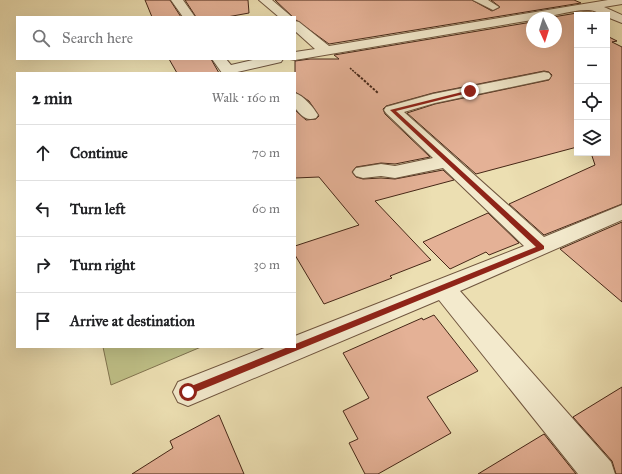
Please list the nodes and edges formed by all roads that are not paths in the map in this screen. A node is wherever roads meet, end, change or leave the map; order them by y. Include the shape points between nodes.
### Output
1 (177, 0) edge
2 (265, 0) edge
3 (479, 0) edge
4 (578, 0) edge
5 (622, 1) edge
6 (590, 6) junction
7 (493, 7) dead end
8 (188, 16) edge
9 (285, 16) edge
10 (622, 19) edge
11 (296, 26) edge
12 (327, 50) junction
13 (296, 56) edge
14 (220, 60) edge
15 (270, 60) edge
16 (274, 72) edge
17 (544, 76) dead end
18 (296, 99) edge
19 (310, 115) dead end
20 (448, 161) junction
21 (363, 172) dead end
22 (622, 212) edge
23 (541, 248) junction
24 (442, 288) junction
25 (295, 348) edge
26 (296, 348) edge
27 (188, 392) dead end
28 (599, 474) edge

1 - 8 street
2 - 9 street
3 - 7 street
4 - 6 street
5 - 6 street
6 - 10 street
6 - 12 street
11 - 12 street
12 - 13 street
14 - 15 street via 227,70
15 - 16 street
17 - 20 street via 392,110
18 - 19 street
20 - 21 street via 395,172
20 - 23 street
22 - 23 street
23 - 24 street
24 - 26 street
24 - 28 street
25 - 27 street

